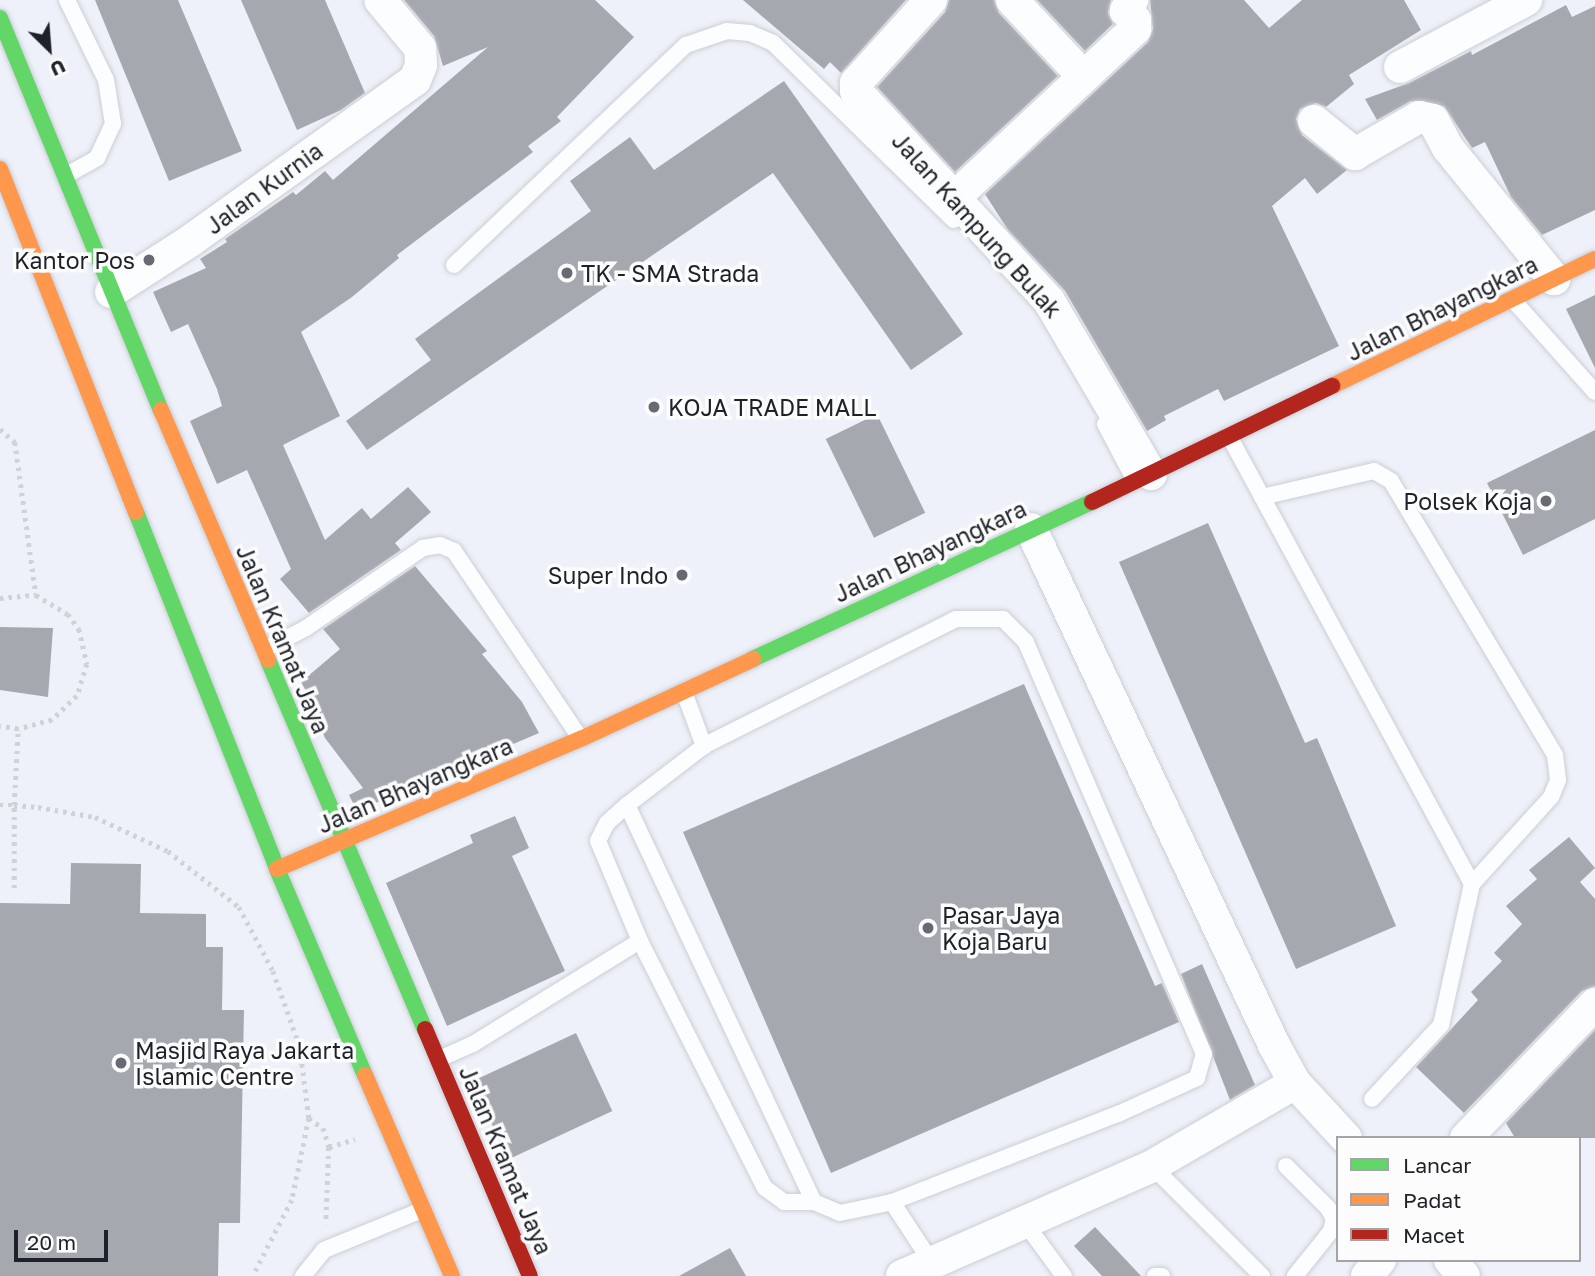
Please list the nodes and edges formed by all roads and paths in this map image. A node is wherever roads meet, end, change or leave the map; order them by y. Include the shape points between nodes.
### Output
1 (67, 0) edge
2 (380, 0) edge
3 (931, 0) edge
4 (1012, 0) edge
5 (1132, 0) edge
6 (1525, 0) edge
7 (0, 18) edge
8 (1400, 67) dead end
9 (1082, 75) junction
10 (1314, 121) dead end
11 (0, 169) edge
12 (65, 176) junction
13 (954, 198) junction
14 (1595, 259) edge
15 (454, 265) dead end
16 (1554, 279) junction
17 (111, 292) junction
18 (1513, 300) junction
19 (1595, 392) edge
20 (0, 429) edge
21 (1229, 436) junction
22 (1143, 478) junction
23 (1262, 497) junction
24 (1031, 529) junction
25 (36, 595) junction
26 (0, 598) edge
27 (263, 651) junction
28 (683, 691) junction
29 (0, 726) edge
30 (18, 729) junction
31 (581, 739) junction
32 (704, 746) junction
33 (0, 805) edge
34 (15, 805) junction
35 (627, 805) junction
36 (344, 841) junction
37 (277, 869) junction
38 (1472, 884) junction
39 (14, 888) dead end
40 (640, 941) junction
41 (1595, 1004) edge
42 (439, 1059) junction
43 (1295, 1083) junction
44 (1372, 1099) dead end
45 (309, 1118) junction
46 (1344, 1136) edge
47 (1468, 1136) edge
48 (1152, 1166) junction
49 (1286, 1167) dead end
50 (814, 1202) junction
51 (892, 1202) junction
52 (422, 1210) junction
53 (1024, 1223) junction
54 (324, 1251) junction
55 (1378, 1262) edge
56 (1452, 1262) edge
57 (932, 1263) junction
58 (253, 1276) edge
59 (303, 1276) edge
60 (452, 1276) edge
61 (530, 1276) edge
62 (902, 1276) edge
63 (1064, 1276) edge
64 (1155, 1276) edge
65 (1162, 1276) edge
66 (1262, 1276) edge
67 (1295, 1276) edge
68 (1367, 1276) edge
69 (1464, 1276) edge

1 - 12 lane via 106,80 113,124 97,158
2 - 17 street, Jalan Kurnia via 420,48 421,65 415,80
3 - 13 street, Jalan Kampung Bulak via 856,82 856,91
4 - 9 street
5 - 9 street via 1126,11 1135,20 1135,29
6 - 8 street
7 - 12 street, Jalan Kramat Jaya
9 - 13 street via 1003,156
10 - 16 street via 1355,154 1419,117 1433,120 1448,148
11 - 37 street
12 - 17 street, Jalan Kramat Jaya
13 - 22 street, Jalan Kampung Bulak via 1066,323
14 - 16 street, Jalan Bhayangkara
15 - 22 lane via 686,45 727,32 750,33 773,43 1027,291 1071,354
16 - 18 street, Jalan Bhayangkara
17 - 27 street, Jalan Kramat Jaya
18 - 19 lane
18 - 21 street, Jalan Bhayangkara
20 - 25 path via 15,442
21 - 22 street, Jalan Bhayangkara
21 - 23 lane
22 - 24 street, Jalan Bhayangkara
23 - 38 lane
23 - 38 lane via 1374,471 1391,481 1555,755 1558,780 1551,797
24 - 28 street, Jalan Bhayangkara
24 - 43 street
25 - 26 path
25 - 30 path via 68,614 79,629 87,664 84,681 66,710 52,720
27 - 31 lane via 306,628 423,548 440,544 454,551
27 - 36 street, Jalan Kramat Jaya
28 - 31 street, Jalan Bhayangkara
28 - 32 lane
29 - 30 path
30 - 34 path
31 - 36 street, Jalan Bhayangkara
32 - 35 lane
32 - 51 lane via 956,619 1003,619 1026,642 1170,971 1203,1054 1197,1078 1118,1114
33 - 34 path
34 - 39 path
34 - 45 path via 95,817 168,851 239,907 274,971 300,1047
35 - 40 lane via 607,823 598,841
35 - 50 lane
36 - 37 street, Jalan Bhayangkara
36 - 42 street, Jalan Kramat Jaya
37 - 52 street
38 - 44 lane via 1441,1025
40 - 42 lane via 473,1044
40 - 50 lane via 765,1188 784,1202
41 - 47 street
42 - 61 street, Jalan Kramat Jaya
43 - 46 street
43 - 48 street
45 - 54 path via 323,1128 329,1147
45 - 58 path via 292,1200
48 - 53 street
48 - 66 lane
49 - 67 lane via 1334,1219 1331,1231
50 - 51 lane via 840,1213
51 - 57 lane
52 - 54 lane
52 - 60 street
53 - 57 street
53 - 63 lane
54 - 59 lane
55 - 68 street
56 - 69 street
57 - 62 street
64 - 65 lane

